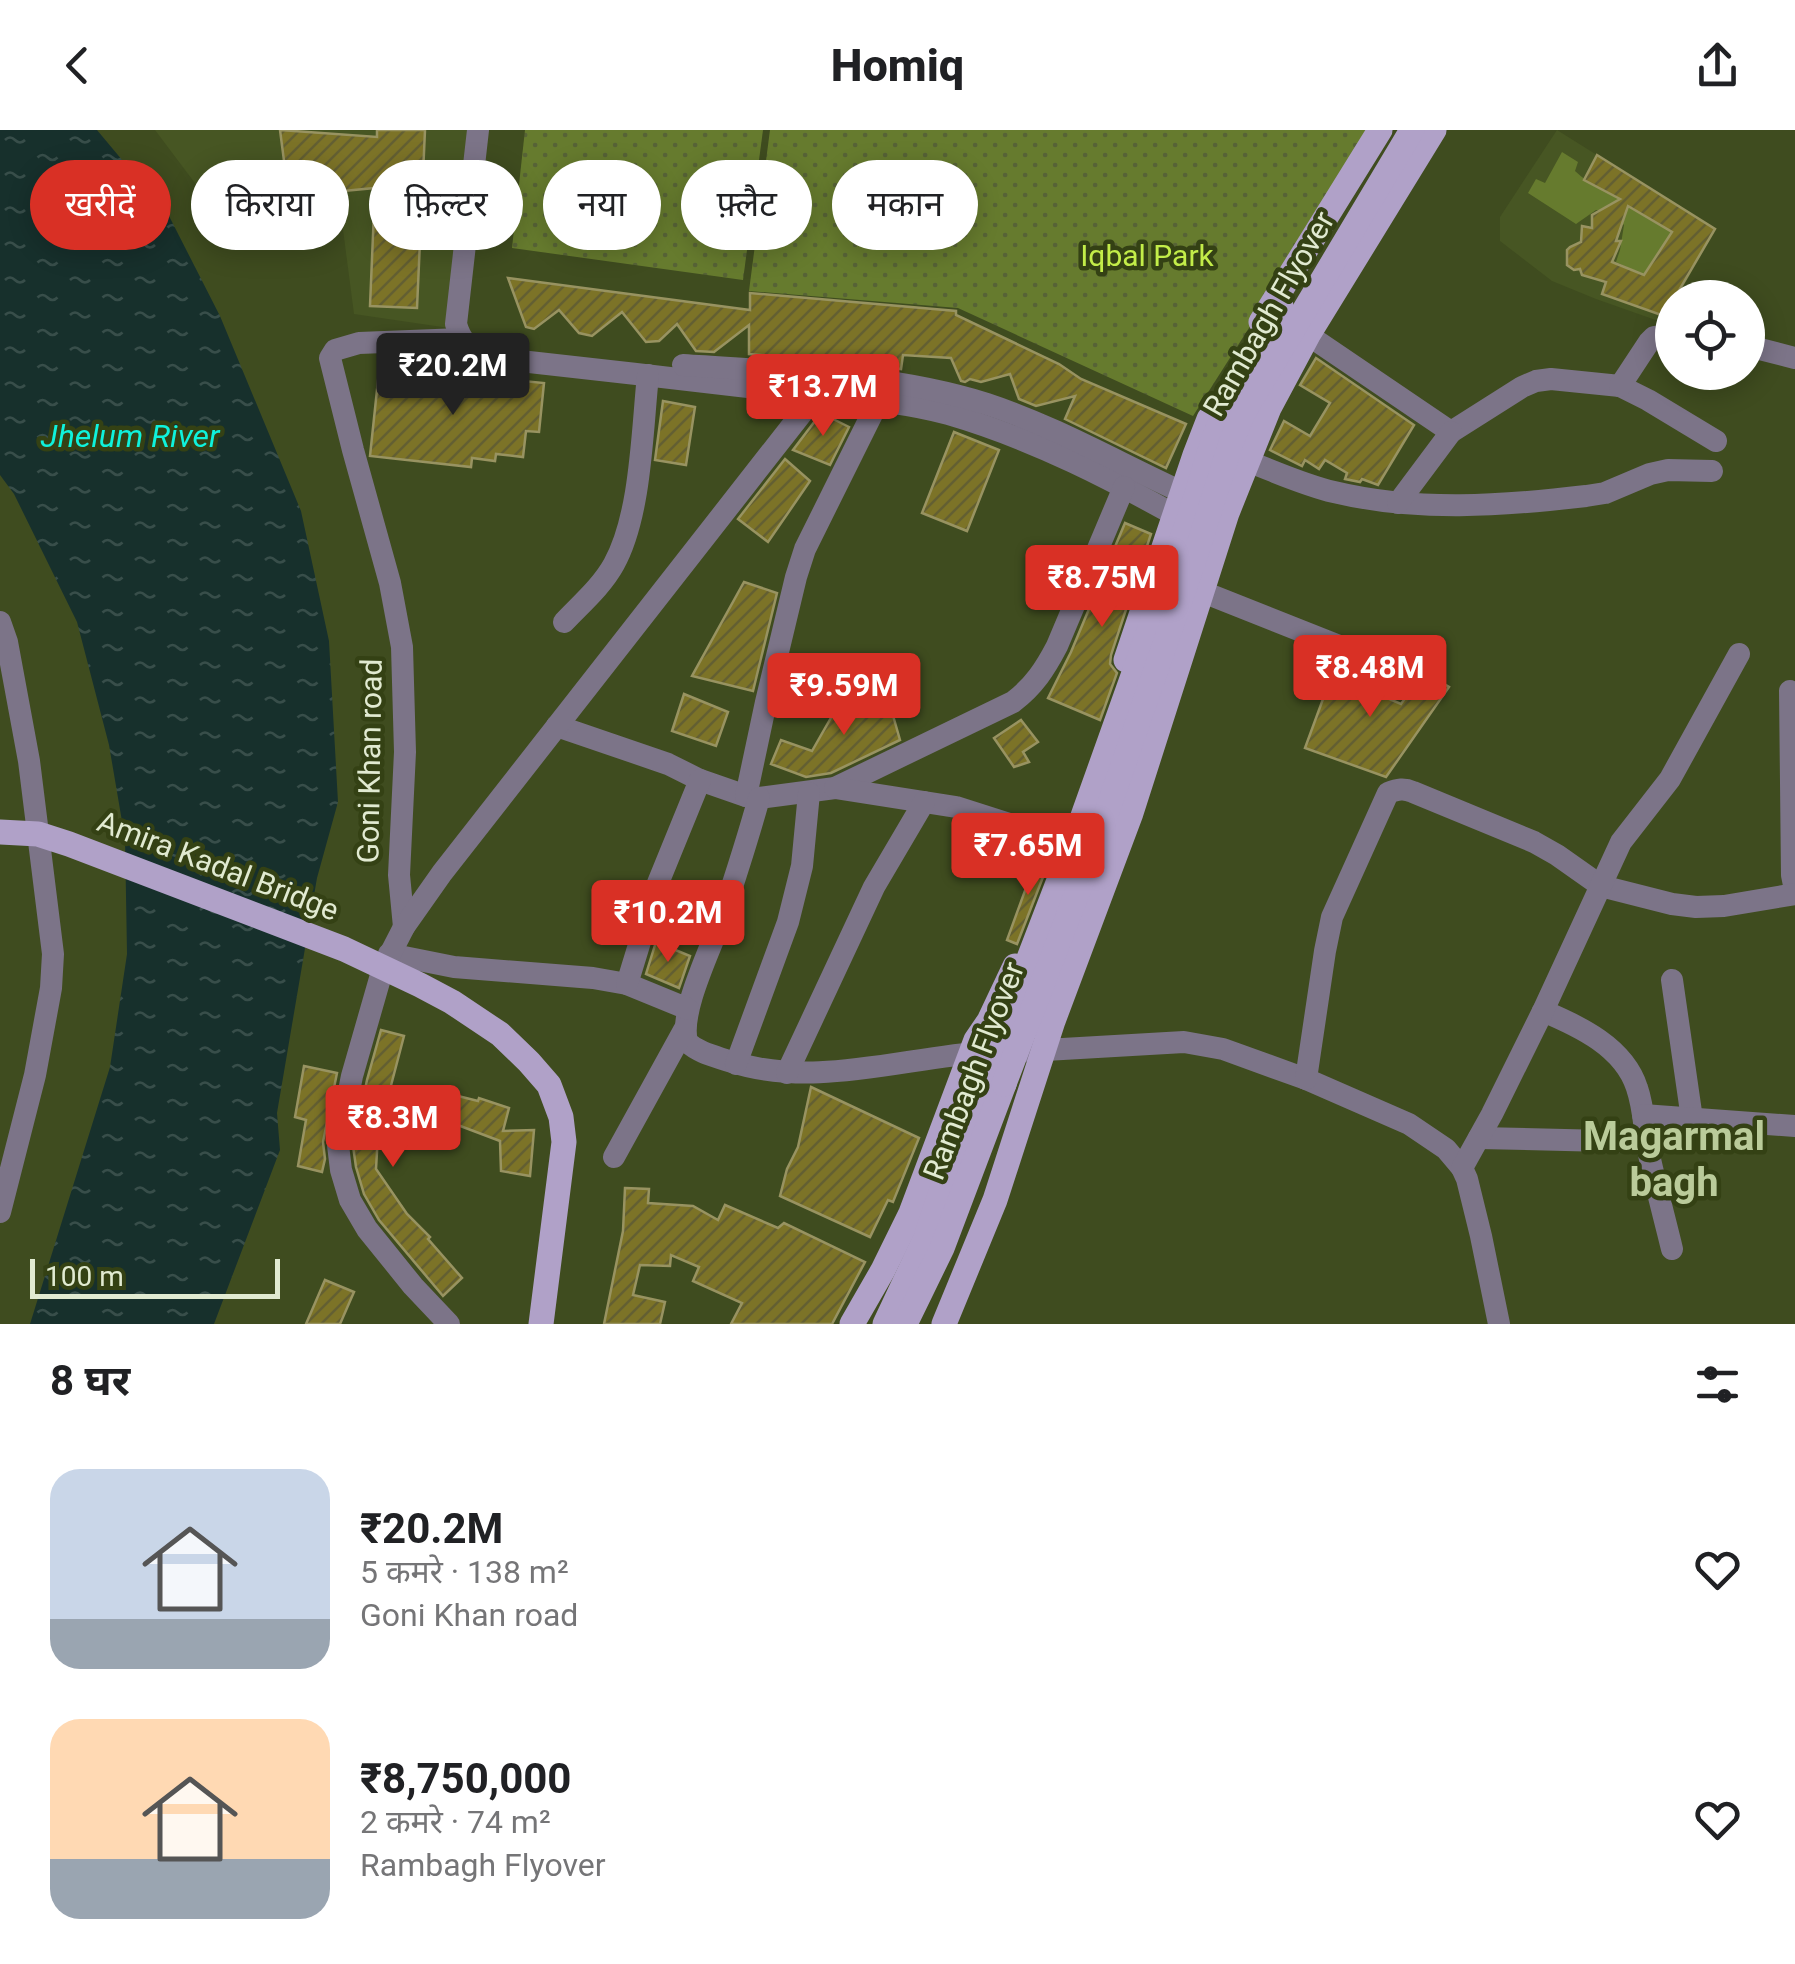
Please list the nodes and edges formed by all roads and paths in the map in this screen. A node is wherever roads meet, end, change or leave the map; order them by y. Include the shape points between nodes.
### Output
1 (478, 130) edge
2 (492, 130) edge
3 (1380, 130) edge
4 (1388, 130) edge
5 (1412, 130) edge
6 (1434, 130) edge
7 (1308, 335) junction
8 (1655, 337) edge
9 (461, 340) junction
10 (1765, 350) edge
11 (1795, 358) edge
12 (648, 375) junction
13 (1620, 386) junction
14 (816, 395) junction
15 (879, 400) junction
16 (1451, 432) junction
17 (1716, 441) dead end
18 (1248, 461) junction
19 (1712, 472) dead end
20 (1124, 487) junction
21 (1398, 502) junction
22 (1179, 504) junction
23 (1227, 513) junction
24 (1220, 540) junction
25 (1204, 592) junction
26 (0, 622) edge
27 (564, 622) dead end
28 (1739, 654) dead end
29 (1387, 665) dead end
30 (1790, 690) dead end
31 (557, 726) junction
32 (700, 780) junction
33 (835, 788) junction
34 (809, 793) junction
35 (753, 797) junction
36 (924, 802) junction
37 (0, 832) edge
38 (38, 834) junction
39 (1063, 841) junction
40 (1601, 886) junction
41 (1795, 892) edge
42 (404, 927) junction
43 (386, 961) junction
44 (1672, 980) dead end
45 (627, 984) junction
46 (1543, 1011) junction
47 (686, 1019) junction
48 (1044, 1051) junction
49 (970, 1054) junction
50 (736, 1064) junction
51 (787, 1073) junction
52 (1306, 1079) junction
53 (1644, 1115) junction
54 (1692, 1119) junction
55 (1795, 1126) edge
56 (1479, 1138) junction
57 (1646, 1142) junction
58 (614, 1156) dead end
59 (1462, 1168) junction
60 (0, 1212) edge
61 (1672, 1248) dead end
62 (449, 1324) edge
63 (541, 1324) edge
64 (852, 1324) edge
65 (884, 1324) edge
66 (905, 1324) edge
67 (944, 1324) edge
68 (1499, 1324) edge

1 - 9 street via 456,324
2 - 22 street via 470,318 475,335 488,343 656,364 870,378 934,390 1050,428
3 - 22 main road via 1224,384
4 - 65 main road, Rambagh Flyover, bridge via 1234,389 1047,917 926,1237
5 - 66 main road, Rambagh Flyover, bridge via 1243,413 1094,849 942,1248
6 - 7 main road
7 - 16 street
7 - 18 main road
8 - 13 street
9 - 12 street via 494,358
9 - 42 street, Goni Khan road via 359,342 332,352 330,365 402,648
10 - 11 street
12 - 14 street
12 - 27 street via 626,540 613,568
13 - 16 street via 1536,381
13 - 17 street
14 - 15 street
14 - 31 street
15 - 20 street via 993,428
15 - 35 street via 796,577 766,702
16 - 21 street
18 - 21 street via 1332,492
18 - 23 main road
19 - 21 street via 1668,470 1605,493 1565,498 1456,507
20 - 22 street
20 - 33 street via 1057,646 1030,688
22 - 23 street
22 - 24 street
22 - 39 main road
23 - 24 main road
24 - 25 main road
25 - 29 street
25 - 48 main road
26 - 38 street
28 - 40 street via 1670,779 1621,842
30 - 41 street
31 - 32 street
31 - 42 street
32 - 35 street
32 - 45 street via 658,882
33 - 34 street
33 - 36 street
34 - 35 street
34 - 50 street via 788,922
35 - 47 street via 725,909
36 - 39 street
36 - 51 street via 874,888
37 - 38 main road, Amira Kadal Bridge
38 - 43 main road, Amira Kadal Bridge
38 - 60 street via 52,933 51,988
39 - 49 main road via 1018,961
40 - 41 street via 1696,906
40 - 46 street
40 - 52 street via 1502,827 1405,788 1388,793 1332,917
42 - 43 street
43 - 45 street
43 - 62 street via 352,1076 338,1145 341,1170 367,1229
43 - 63 main road, Amira Kadal Bridge via 500,1034 549,1085 564,1142
44 - 54 street
45 - 47 street
46 - 53 street via 1613,1052 1631,1074
46 - 56 street
47 - 50 street via 687,1042
47 - 58 street
48 - 49 street
48 - 52 street via 1184,1042
48 - 67 main road via 989,1216
49 - 51 street
49 - 64 main road via 910,1213
50 - 51 street
52 - 59 street via 1410,1124
53 - 54 street
53 - 57 street
54 - 55 street
56 - 57 street
56 - 59 street
57 - 61 street
59 - 68 street

